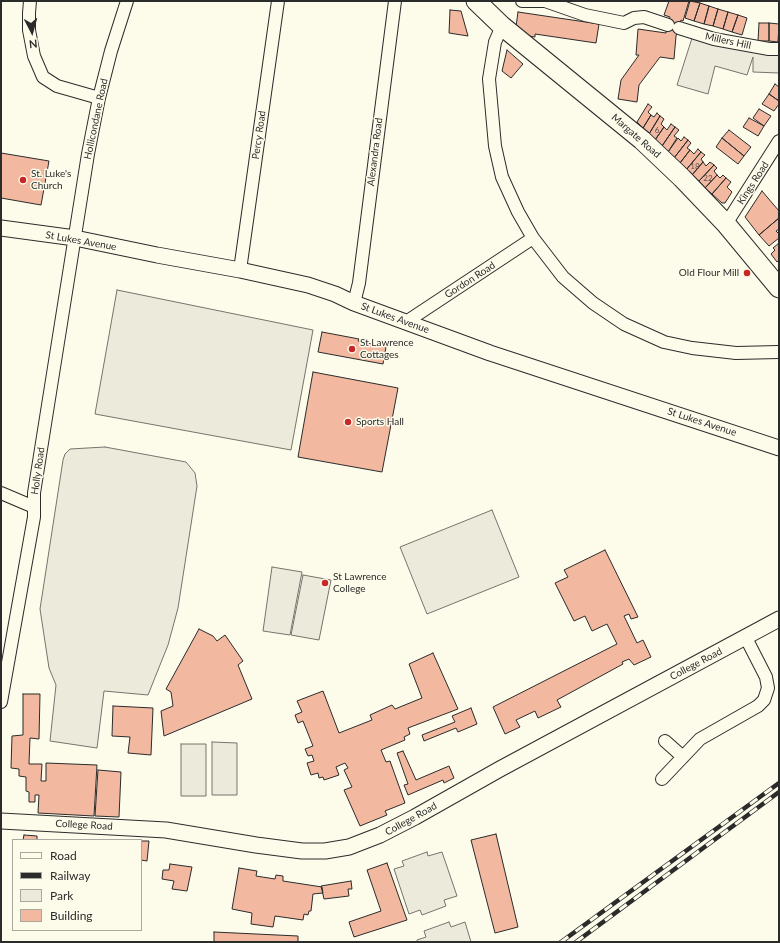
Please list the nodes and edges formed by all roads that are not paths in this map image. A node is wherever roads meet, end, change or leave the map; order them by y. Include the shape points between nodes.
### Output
1 (30, 1) edge
2 (127, 1) edge
3 (278, 1) edge
4 (394, 1) edge
5 (476, 1) edge
6 (522, 1) edge
7 (544, 1) edge
8 (502, 26) junction
9 (779, 50) edge
10 (99, 98) junction
11 (779, 141) edge
12 (726, 224) junction
13 (1, 228) edge
14 (75, 238) junction
15 (533, 238) junction
16 (240, 270) junction
17 (779, 288) edge
18 (354, 303) junction
19 (406, 322) junction
20 (779, 352) edge
21 (779, 448) edge
22 (1, 493) edge
23 (34, 507) junction
24 (779, 619) edge
25 (746, 638) junction
26 (3, 677) edge
27 (1, 702) edge
28 (665, 741) dead end
29 (683, 757) junction
30 (662, 779) dead end
31 (1, 821) edge

1 - 10 street via 29,30 34,56 43,77 57,86
2 - 10 street, Hollicondane Road
3 - 16 street, Percy Road
4 - 18 street, Alexandra Road via 359,283
5 - 8 main road, Margate Road
6 - 7 street, Millers Hill
7 - 9 street, Millers Hill via 585,15 624,23 644,17 714,39
8 - 12 main road, Margate Road via 642,140
8 - 15 street via 495,42 489,79 495,146 502,177
10 - 14 street, Hollicondane Road
11 - 12 street, Kings Road
12 - 17 main road, Margate Road
13 - 14 street, St Lukes Avenue
14 - 16 street, St Lukes Avenue
14 - 23 street, Holly Road via 36,478
15 - 19 street, Gordon Road
15 - 20 street via 563,277 593,303 624,324 664,342 692,348 736,353
16 - 18 street, St Lukes Avenue via 308,285
18 - 19 street, St Lukes Avenue
19 - 21 street, St Lukes Avenue via 490,353
22 - 23 street
23 - 26 street, Holly Road
24 - 25 street, College Road
25 - 29 street via 766,677 768,688 764,700 758,706 700,739
25 - 31 street, College Road via 380,836 349,848 302,851 166,830
26 - 27 street, Holly Road
28 - 29 street
29 - 30 street

